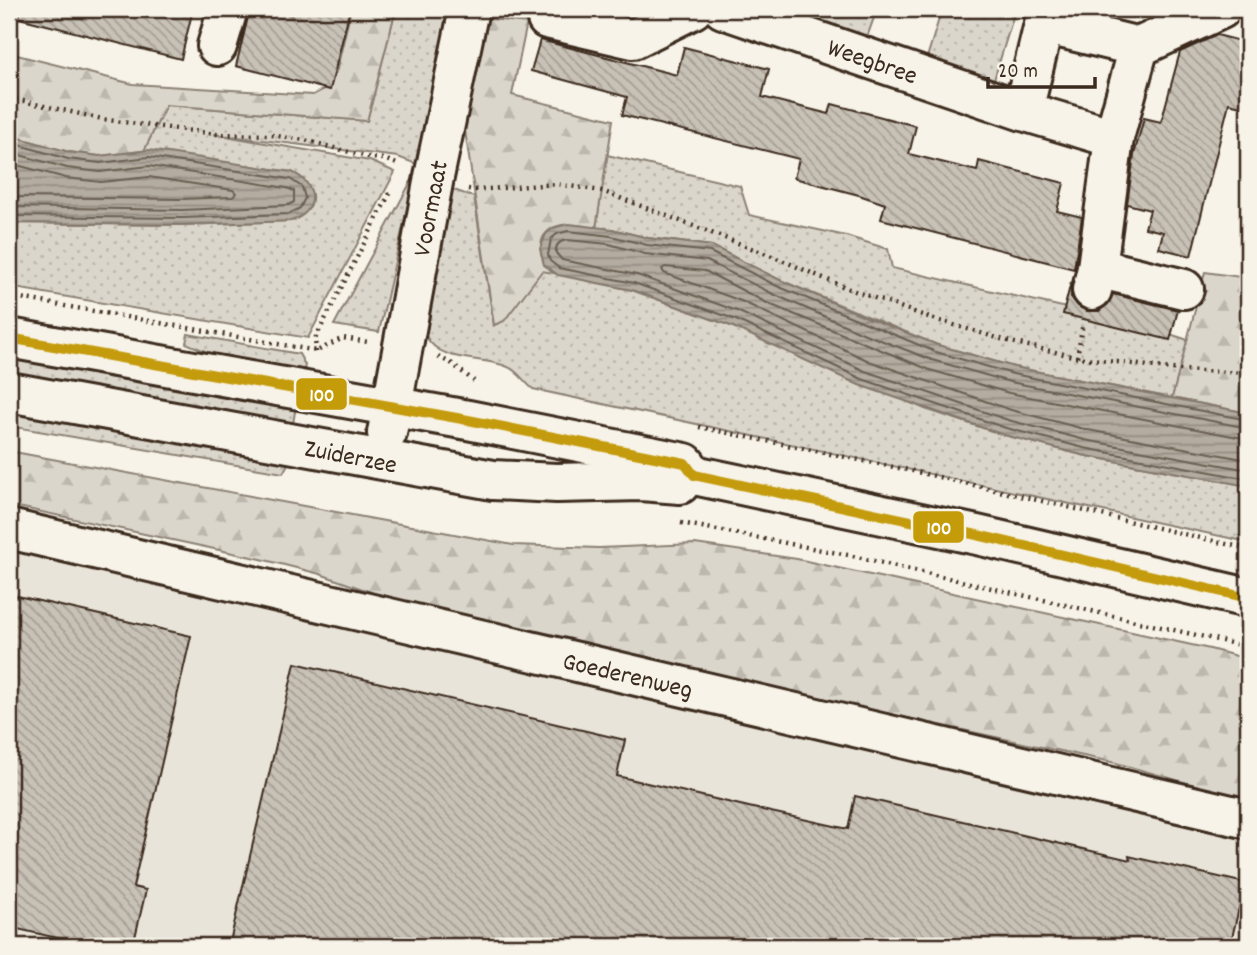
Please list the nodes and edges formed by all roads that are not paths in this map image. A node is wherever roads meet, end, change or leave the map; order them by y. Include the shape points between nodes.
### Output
1 (228, 9) edge
2 (469, 9) edge
3 (692, 9) edge
4 (723, 9) edge
5 (1221, 9) edge
6 (547, 19) dead end
7 (217, 46) dead end
8 (1139, 47) junction
9 (1023, 111) junction
10 (1114, 138) junction
11 (1184, 289) dead end
12 (9, 338) edge
13 (9, 392) edge
14 (392, 407) junction
15 (382, 461) junction
16 (694, 475) junction
17 (9, 529) edge
18 (1248, 598) edge
19 (1248, 819) edge

1 - 7 street
2 - 14 street, Voormaat
3 - 6 street via 633,39
4 - 9 street, Weegbree
5 - 8 street
8 - 9 street via 1044,23
8 - 10 street
9 - 10 street, Weegbree
10 - 11 street via 1095,279
12 - 14 street, Zuiderzee
13 - 15 street, Zuiderzee
14 - 15 street, Voormaat
14 - 16 street, Zuiderzee via 685,463
15 - 16 street, Zuiderzee via 528,483 621,480 682,484
16 - 18 street, Zuiderzee
17 - 19 street, Goederenweg

